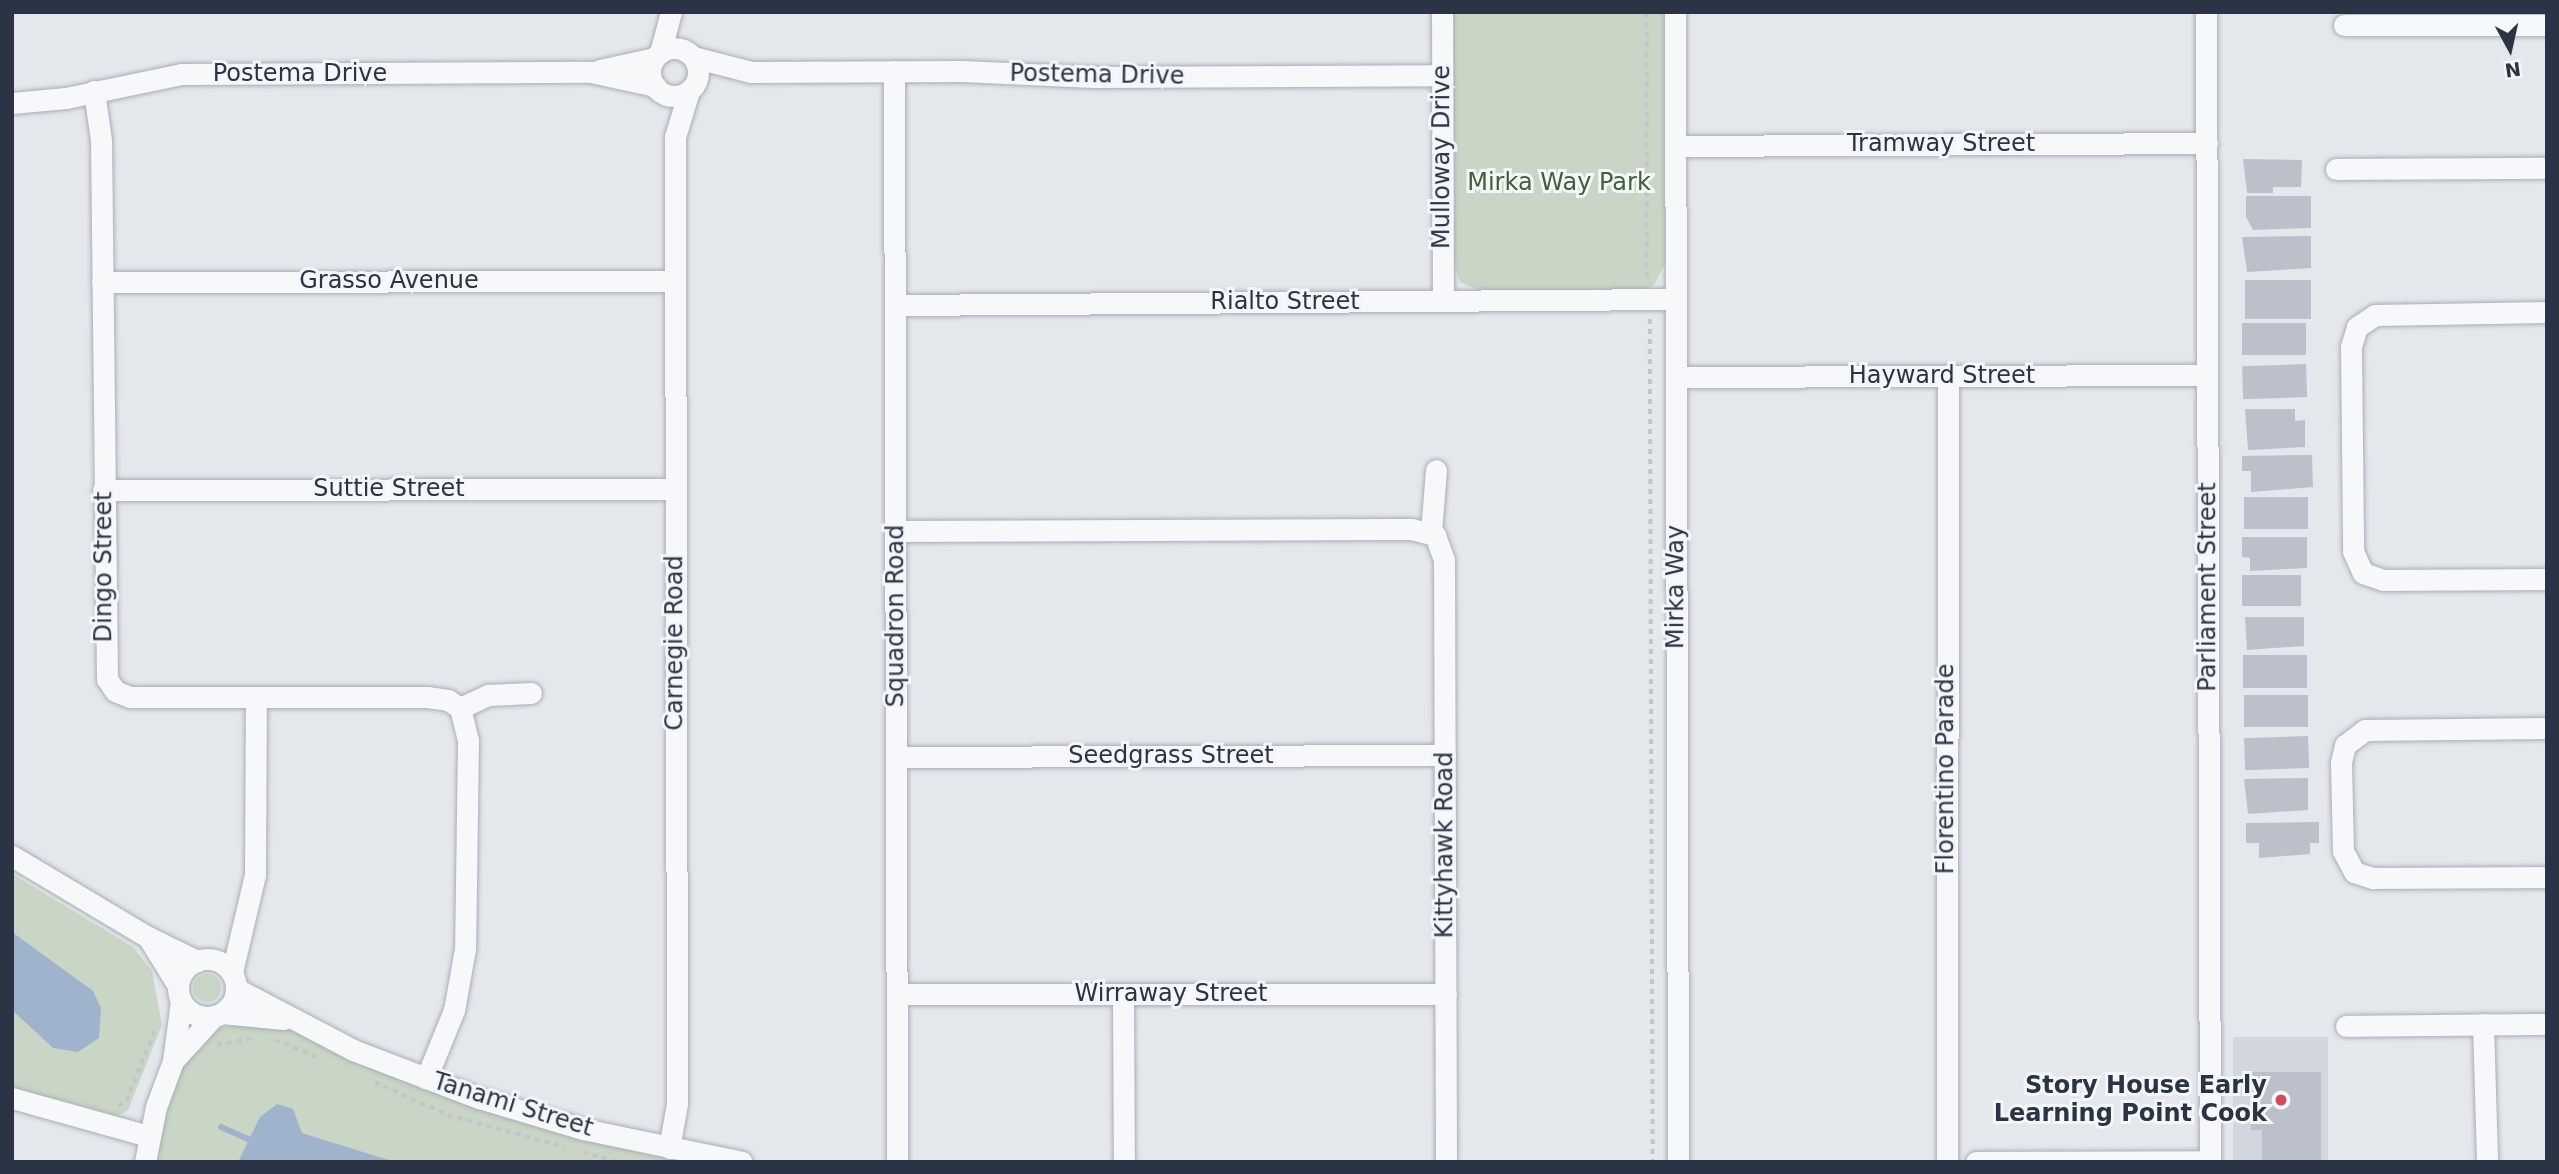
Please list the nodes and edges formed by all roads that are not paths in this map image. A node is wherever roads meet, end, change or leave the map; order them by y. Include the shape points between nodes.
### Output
1 (671, 12) edge
2 (678, 12) edge
3 (1442, 12) edge
4 (1675, 12) edge
5 (2206, 12) edge
6 (2513, 19) edge
7 (2547, 25) edge
8 (2344, 26) dead end
9 (657, 55) junction
10 (691, 55) junction
11 (894, 71) junction
12 (591, 72) junction
13 (751, 72) junction
14 (1442, 75) junction
15 (691, 88) junction
16 (658, 89) junction
17 (94, 91) junction
18 (12, 103) edge
19 (675, 137) junction
20 (2207, 143) junction
21 (1676, 146) junction
22 (2547, 168) edge
23 (2336, 169) dead end
24 (675, 281) junction
25 (103, 282) junction
26 (1676, 299) junction
27 (1443, 301) junction
28 (895, 304) junction
29 (2547, 312) edge
30 (2207, 374) junction
31 (1948, 375) junction
32 (1676, 377) junction
33 (1436, 470) dead end
34 (675, 488) junction
35 (103, 489) junction
36 (896, 531) junction
37 (1431, 532) junction
38 (2547, 579) edge
39 (531, 693) dead end
40 (256, 698) junction
41 (460, 708) junction
42 (2547, 728) edge
43 (1445, 755) junction
44 (897, 757) junction
45 (12, 856) edge
46 (2547, 877) edge
47 (245, 921) junction
48 (148, 937) junction
49 (204, 960) junction
50 (234, 980) junction
51 (179, 994) junction
52 (897, 994) junction
53 (1122, 994) junction
54 (1446, 994) junction
55 (218, 1015) junction
56 (293, 1019) junction
57 (2483, 1024) junction
58 (2547, 1024) edge
59 (2346, 1026) dead end
60 (187, 1033) junction
61 (426, 1079) junction
62 (12, 1098) edge
63 (148, 1136) junction
64 (669, 1148) junction
65 (2210, 1161) edge
66 (145, 1162) edge
67 (743, 1162) edge
68 (897, 1162) edge
69 (1124, 1162) edge
70 (1446, 1162) edge
71 (1678, 1162) edge
72 (1947, 1162) edge
73 (1976, 1162) edge
74 (2487, 1162) edge

1 - 9 street
2 - 10 street
3 - 14 street, Mulloway Drive
4 - 21 street, Mirka Way
5 - 20 street, Parliament Street
6 - 7 street
6 - 8 street
9 - 10 street via 671,48
9 - 12 street, Postema Drive
9 - 16 street via 650,72
10 - 13 street, Postema Drive
10 - 15 street via 698,71
11 - 13 street, Postema Drive
11 - 14 street, Postema Drive via 1105,78
11 - 28 street, Squadron Road
12 - 16 street, Postema Drive
12 - 17 street, Postema Drive via 182,74
13 - 15 street, Postema Drive
14 - 27 street, Mulloway Drive
15 - 16 street via 675,96
15 - 19 street, Carnegie Road
16 - 19 street, Carnegie Road
17 - 18 street, Postema Drive
17 - 25 street, Dingo Street via 101,140
19 - 24 street, Carnegie Road
20 - 21 street, Tramway Street
20 - 30 street, Parliament Street
21 - 26 street, Mirka Way
22 - 23 street
24 - 25 street, Grasso Avenue
24 - 34 street, Carnegie Road
25 - 35 street, Dingo Street
26 - 27 street, Rialto Street
26 - 32 street, Mirka Way
27 - 28 street, Rialto Street
28 - 36 street, Squadron Road
29 - 38 street via 2375,315 2353,333 2351,361 2353,551 2362,573 2383,580
30 - 31 street, Hayward Street
30 - 65 street, Parliament Street
31 - 32 street, Hayward Street
31 - 72 street, Florentino Parade
32 - 71 street, Mirka Way
33 - 37 street, Kittyhawk Road
34 - 35 street, Suttie Street
34 - 64 street, Carnegie Road via 677,1104
35 - 40 street, Dingo Street via 104,664 110,686 130,697
36 - 37 street
36 - 44 street, Squadron Road
37 - 43 street, Kittyhawk Road via 1442,546 1444,561
39 - 41 street via 488,695
40 - 41 street, Dingo Street via 427,697 448,700
40 - 47 street via 256,858
41 - 61 street via 468,741 465,949 454,1010
42 - 46 street via 2365,730 2345,745 2342,763 2343,851 2354,873 2374,878
43 - 44 street, Seedgrass Street
43 - 54 street, Kittyhawk Road
44 - 52 street, Squadron Road
45 - 48 street
47 - 49 street
47 - 50 street
48 - 49 street
48 - 51 street
49 - 50 street
49 - 51 street via 183,971
50 - 55 street via 235,999
50 - 56 street, Tanami Street
51 - 55 street via 195,1015
51 - 60 street
52 - 53 street, Wirraway Street
52 - 68 street, Squadron Road
53 - 54 street, Wirraway Street
53 - 69 street
54 - 70 street, Kittyhawk Road
55 - 56 street, Tanami Street
55 - 60 street
56 - 61 street, Tanami Street
57 - 58 street
57 - 59 street
57 - 74 street
60 - 63 street
61 - 64 street, Tanami Street via 543,1117
62 - 63 street
63 - 66 street
64 - 67 street, Tanami Street
65 - 73 street

